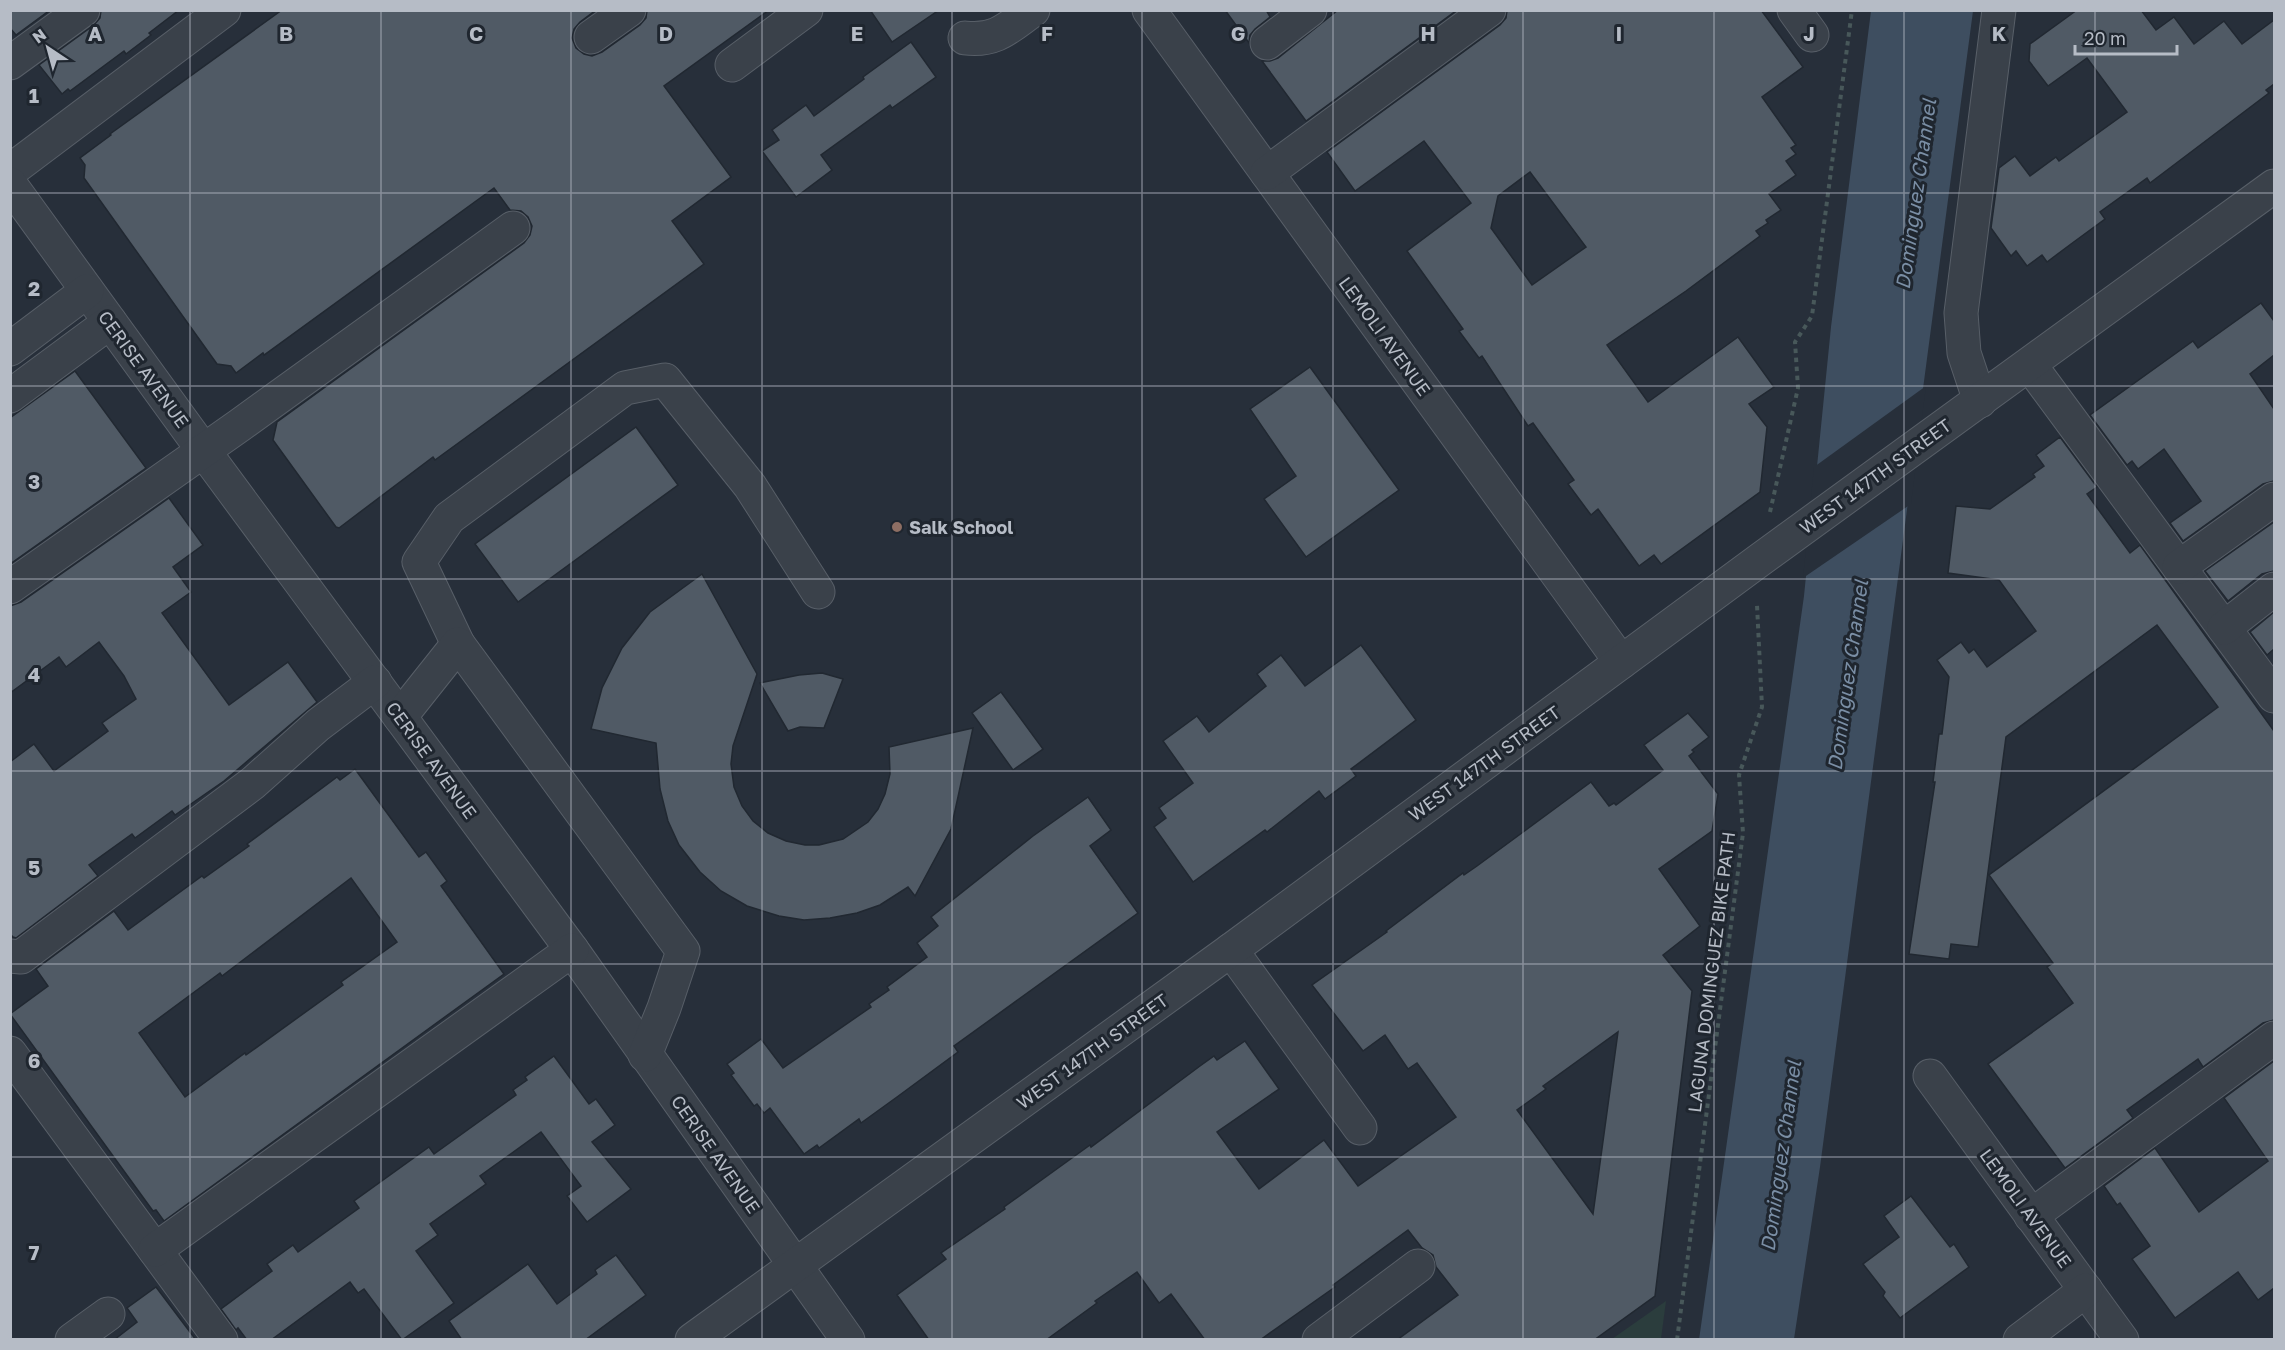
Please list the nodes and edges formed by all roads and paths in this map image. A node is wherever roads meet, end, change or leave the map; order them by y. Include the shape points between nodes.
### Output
1 (83, 10) edge
2 (224, 10) edge
3 (629, 10) edge
4 (806, 10) edge
5 (1033, 10) edge
6 (1149, 10) edge
7 (1310, 10) edge
8 (1489, 10) edge
9 (1852, 10) edge
10 (1999, 10) edge
11 (591, 38) dead end
12 (965, 38) dead end
13 (1267, 43) dead end
14 (10, 63) edge
15 (732, 65) dead end
16 (10, 171) edge
17 (1267, 173) junction
18 (10, 184) edge
19 (2274, 186) edge
20 (507, 220) dead end
21 (87, 291) junction
22 (110, 322) junction
23 (10, 349) edge
24 (2030, 365) junction
25 (10, 396) edge
26 (1980, 401) junction
27 (198, 444) junction
28 (2274, 499) edge
29 (1768, 553) junction
30 (2179, 567) junction
31 (10, 587) edge
32 (2274, 589) edge
33 (818, 592) dead end
34 (2224, 628) junction
35 (458, 644) junction
36 (1621, 662) junction
37 (375, 682) junction
38 (2274, 696) edge
39 (400, 717) junction
40 (572, 950) junction
41 (1231, 950) junction
42 (10, 956) edge
43 (2274, 1038) edge
44 (645, 1055) junction
45 (14, 1064) edge
46 (1929, 1076) dead end
47 (1360, 1128) dead end
48 (2031, 1216) junction
49 (155, 1250) junction
50 (796, 1264) junction
51 (1418, 1266) dead end
52 (2086, 1290) junction
53 (108, 1314) dead end
54 (72, 1340) edge
55 (221, 1340) edge
56 (692, 1340) edge
57 (848, 1340) edge
58 (1319, 1340) edge
59 (1677, 1340) edge
60 (2020, 1340) edge
61 (2122, 1340) edge

1 - 14 street
2 - 16 street
3 - 11 street
4 - 15 street
5 - 12 street via 996,36
6 - 17 street, LEMOLI AVENUE
7 - 13 street
8 - 17 street
9 - 29 path, LAGUNA DOMINGUEZ BIKE PATH via 1812,316 1795,342 1798,388 1771,505
10 - 26 street via 1961,313 1964,353
17 - 36 street, LEMOLI AVENUE
18 - 21 street, CERISE AVENUE
19 - 24 street, WEST 147TH STREET
20 - 27 street
21 - 22 street, CERISE AVENUE
21 - 23 street
22 - 25 street
22 - 27 street, CERISE AVENUE
24 - 26 street, WEST 147TH STREET
24 - 30 street
26 - 29 street, WEST 147TH STREET
27 - 31 street
27 - 37 street, CERISE AVENUE
28 - 30 street
29 - 36 street, WEST 147TH STREET
29 - 59 path, LAGUNA DOMINGUEZ BIKE PATH via 1756,610 1762,707 1739,775 1743,833
30 - 34 street
32 - 34 street
33 - 35 street via 750,486 665,380 625,388 449,518 419,562
34 - 38 street
35 - 39 street
35 - 44 street via 683,951
36 - 41 street, WEST 147TH STREET
37 - 39 street, CERISE AVENUE
37 - 42 street via 318,724 253,783 21,957
39 - 40 street, CERISE AVENUE
40 - 44 street, CERISE AVENUE
40 - 49 street
41 - 47 street
41 - 50 street, WEST 147TH STREET
43 - 48 street
44 - 50 street, CERISE AVENUE
45 - 49 street
46 - 48 street, LEMOLI AVENUE
48 - 52 street, LEMOLI AVENUE
49 - 55 street
50 - 56 street, WEST 147TH STREET
50 - 57 street, CERISE AVENUE
51 - 58 street
52 - 60 street
52 - 61 street, LEMOLI AVENUE
53 - 54 street

